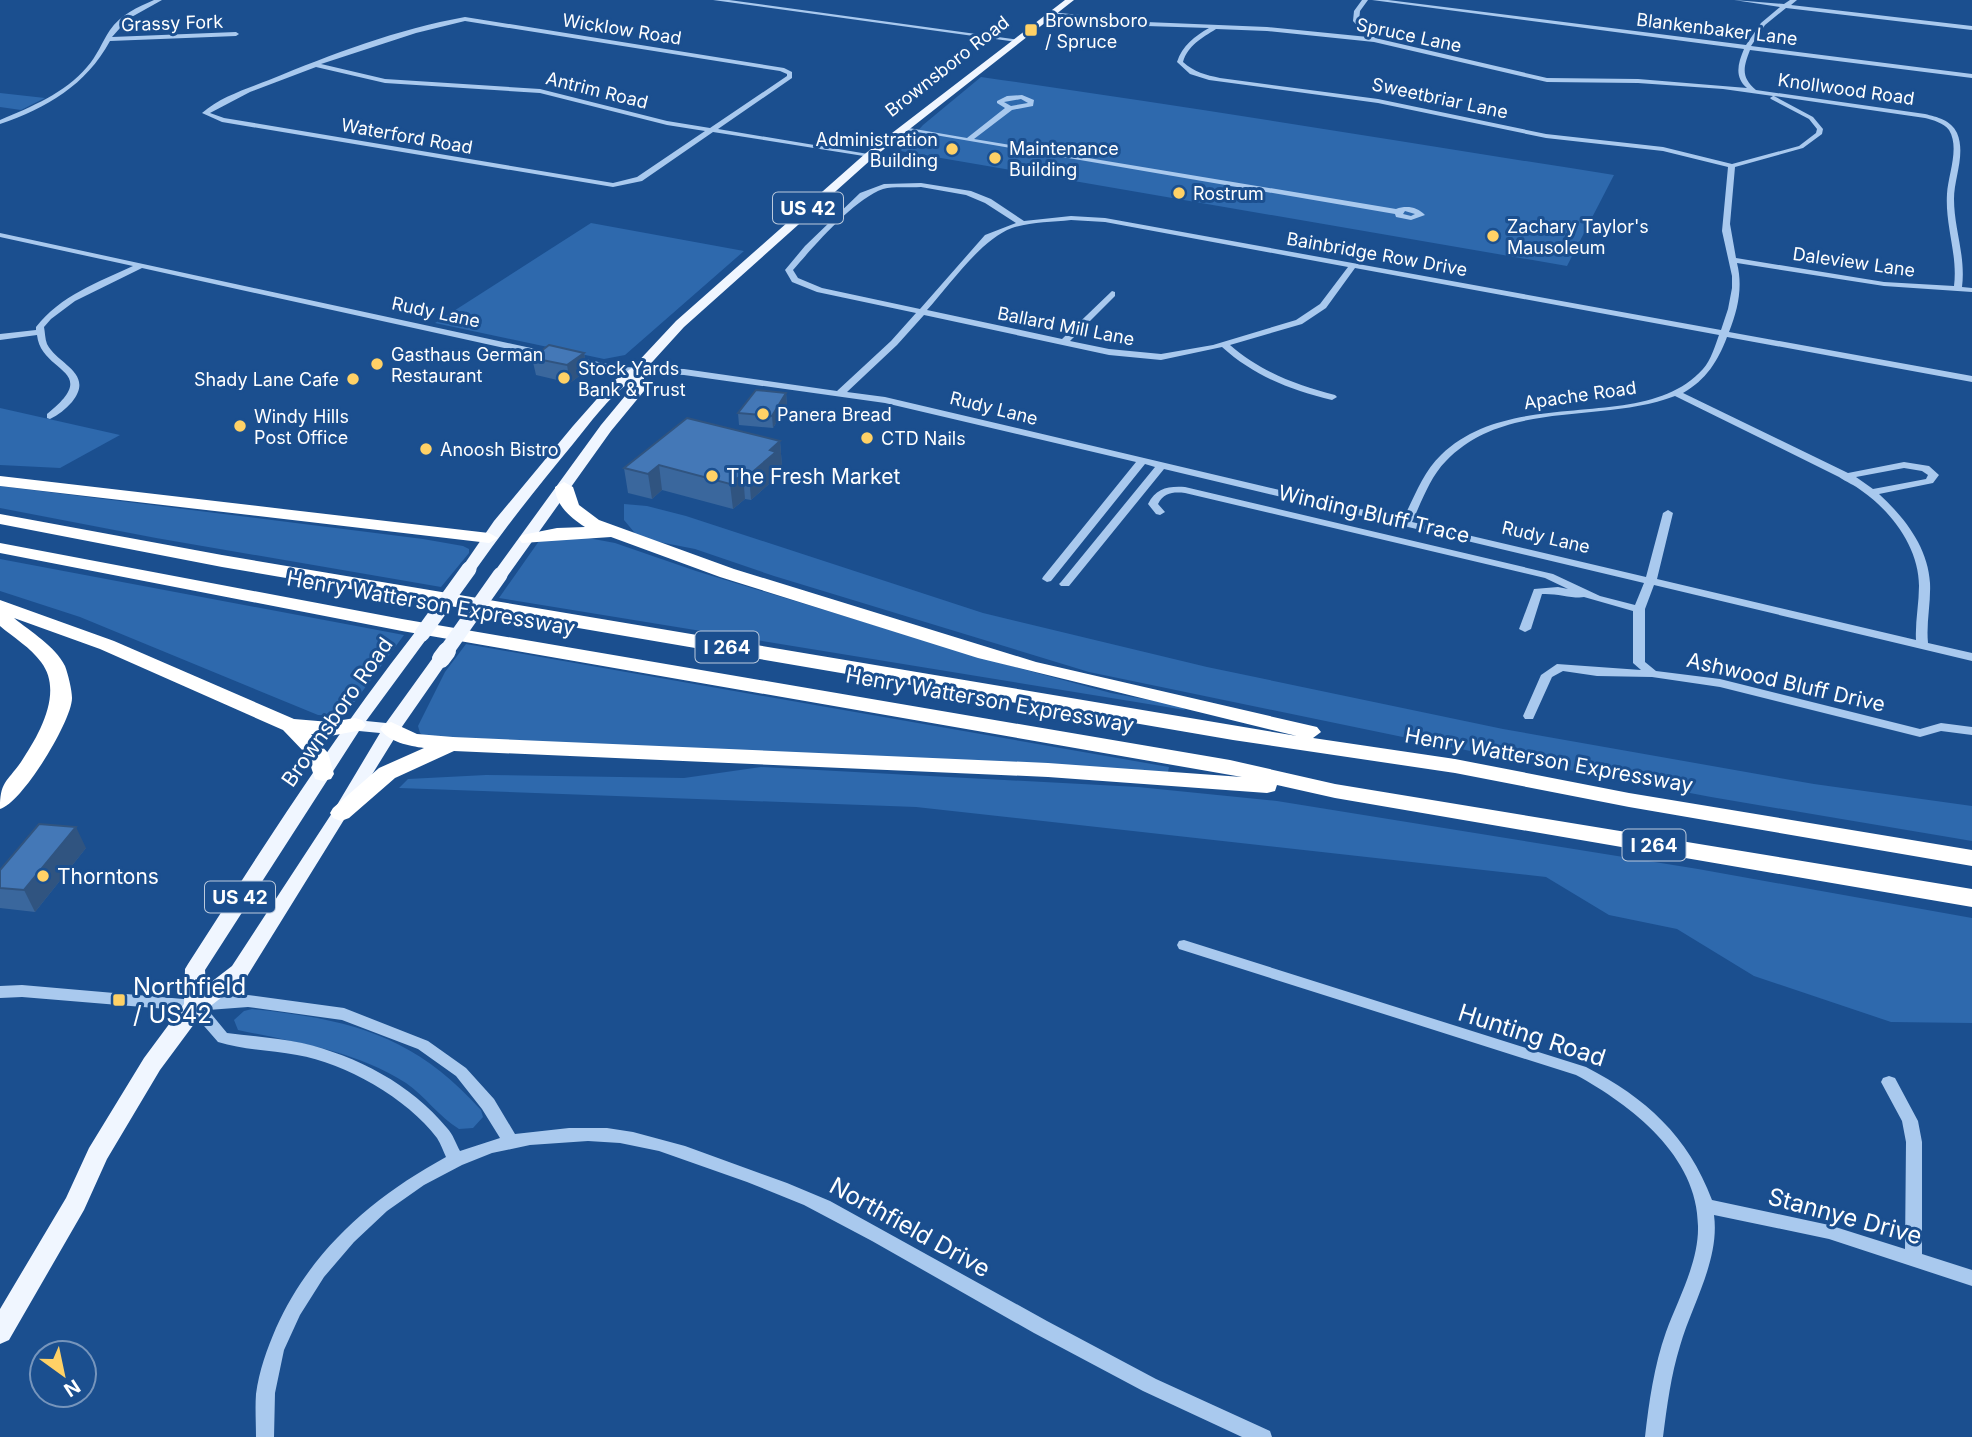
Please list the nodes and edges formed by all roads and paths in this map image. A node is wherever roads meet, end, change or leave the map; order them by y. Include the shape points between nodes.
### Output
1 (159, 0) edge
2 (716, 0) edge
3 (1070, 0) edge
4 (1365, 0) edge
5 (1375, 0) edge
6 (1737, 0) edge
7 (1794, 0) edge
8 (1785, 6) junction
9 (1051, 14) junction
10 (1184, 26) junction
11 (1220, 27) junction
12 (1972, 27) edge
13 (1362, 30) junction
14 (236, 34) dead end
15 (1201, 34) junction
16 (1338, 35) junction
17 (109, 39) junction
18 (1017, 40) junction
19 (1374, 40) junction
20 (1748, 47) junction
21 (316, 65) junction
22 (1972, 76) edge
23 (1758, 92) junction
24 (1010, 108) dead end
25 (0, 122) edge
26 (903, 129) junction
27 (713, 130) junction
28 (968, 140) junction
29 (870, 155) junction
30 (1732, 166) junction
31 (1398, 212) dead end
32 (1023, 224) junction
33 (0, 235) edge
34 (1732, 260) junction
35 (141, 266) junction
36 (1353, 266) junction
37 (1962, 270) junction
38 (1972, 276) edge
39 (792, 278) joint
40 (1958, 289) junction
41 (1972, 290) edge
42 (1112, 294) dead end
43 (921, 312) junction
44 (39, 332) junction
45 (1723, 334) junction
46 (0, 337) edge
47 (1064, 342) junction
48 (1224, 344) junction
49 (638, 370) junction
50 (1972, 379) edge
51 (841, 392) junction
52 (1675, 393) junction
53 (1332, 397) dead end
54 (50, 416) dead end
55 (1142, 462) junction
56 (1161, 467) junction
57 (1845, 477) junction
58 (0, 481) edge
59 (564, 487) junction
60 (1871, 493) junction
61 (1160, 512) dead end
62 (1668, 513) dead end
63 (0, 519) edge
64 (1407, 522) junction
65 (620, 535) junction
66 (489, 538) junction
67 (528, 539) junction
68 (0, 548) edge
69 (1047, 579) dead end
70 (1651, 580) junction
71 (1065, 584) dead end
72 (1587, 595) junction
73 (0, 606) edge
74 (1639, 609) junction
75 (0, 616) edge
76 (1525, 629) dead end
77 (1922, 644) junction
78 (1972, 656) edge
79 (1653, 674) junction
80 (1529, 716) dead end
81 (290, 725) junction
82 (355, 725) junction
83 (391, 729) junction
84 (1972, 731) edge
85 (453, 744) junction
86 (1455, 766) junction
87 (323, 775) junction
88 (1335, 791) junction
89 (0, 802) edge
90 (341, 813) junction
91 (1972, 858) edge
92 (1972, 898) edge
93 (1184, 945) dead end
94 (0, 992) edge
95 (195, 1006) junction
96 (1889, 1082) dead end
97 (511, 1142) junction
98 (456, 1160) junction
99 (1704, 1206) junction
100 (1913, 1258) junction
101 (1972, 1278) edge
102 (0, 1332) edge
103 (265, 1437) edge
104 (1263, 1437) edge
105 (1654, 1437) edge

1 - 17 street via 130,16
2 - 18 street
3 - 9 main road, Brownsboro Road / US 42
4 - 13 street via 1355,15
5 - 20 street, Blankenbaker Lane
6 - 8 street
7 - 8 street
8 - 12 street
8 - 20 street via 1763,24
9 - 10 street, Spruce Lane
9 - 18 main road, Brownsboro Road / US 42
10 - 11 street, Spruce Lane
10 - 15 street
11 - 15 street
11 - 16 street, Spruce Lane
13 - 16 street
13 - 19 street
14 - 17 street, Grassy Fork
15 - 30 street, Sweetbriar Lane via 1180,62 1206,77 1401,105 1546,136 1643,145
16 - 19 street, Spruce Lane
17 - 25 street via 76,81
18 - 26 main road, Brownsboro Road / US 42
19 - 23 street, Spruce Lane via 1547,80 1663,82
20 - 22 street, Blankenbaker Lane
20 - 23 street via 1740,79
21 - 27 street, Antrim Road via 385,81 540,91 639,117
21 - 27 street, Wicklow Road via 440,23 465,19 790,73 789,79
21 - 27 street, Waterford Road via 237,95 205,113 222,120 605,185 639,178
23 - 30 street via 1811,118 1819,134 1801,147
23 - 37 street, Knollwood Road via 1911,112 1948,126 1957,161 1950,195
24 - 28 street
26 - 28 street
26 - 29 main road, Brownsboro Road / US 42
27 - 29 street, Antrim Road
28 - 31 street
29 - 49 main road, Brownsboro Road / US 42 via 751,258
30 - 34 street, Apache Road via 1726,225
32 - 36 street, Bainbridge Row Drive via 1071,218 1105,220
32 - 39 street via 968,194 920,185 884,186 863,195 808,248 791,266
32 - 43 street, Bainbridge Row Drive via 984,240
33 - 35 street, Rudy Lane
34 - 40 street, Daleview Lane via 1884,284
34 - 45 street, Apache Road via 1736,288
35 - 44 street via 56,310
35 - 49 street, Rudy Lane
36 - 45 street, Bainbridge Row Drive
36 - 48 street, Ballard Mill Lane via 1312,316
37 - 38 street
37 - 40 street, Knollwood Road
39 - 43 street, Ballard Mill Lane via 820,290
40 - 41 street, Daleview Lane
42 - 47 street
43 - 47 street, Ballard Mill Lane
43 - 51 street, Bainbridge Row Drive
44 - 46 street
44 - 54 street via 47,350 76,380 68,400
45 - 50 street, Bainbridge Row Drive
45 - 52 street, Apache Road via 1706,372
47 - 48 street, Ballard Mill Lane via 1143,357
48 - 53 street via 1269,377
49 - 51 street, Rudy Lane
49 - 59 main road, Brownsboro Road / US 42 via 637,391
49 - 66 main road, Brownsboro Road / US 42 via 616,386
51 - 55 street, Rudy Lane
52 - 57 street
52 - 64 street, Apache Road via 1636,405 1524,417 1480,432 1444,456
55 - 56 street, Rudy Lane
55 - 69 street
56 - 64 street, Rudy Lane
56 - 71 street
57 - 60 street
57 - 60 street via 1907,465 1934,475 1929,481
58 - 66 highway
59 - 65 highway via 576,513
59 - 67 main road, Brownsboro Road / US 42
60 - 77 street via 1917,549 1923,568
61 - 72 street, Winding Bluff Trace via 1153,504 1156,496 1185,489 1549,576
62 - 70 street
63 - 86 highway, Henry Watterson Expressway / I 264 via 425,596 1233,733
64 - 70 street, Rudy Lane
65 - 67 highway via 583,531
65 - 86 highway via 1032,667
66 - 67 main road
66 - 82 main road, Brownsboro Road / US 42, bridge
67 - 83 main road, Brownsboro Road / US 42, bridge
68 - 88 highway, Henry Watterson Expressway / I 264 via 402,625 1230,767
70 - 74 street
70 - 77 street, Rudy Lane
72 - 74 street, Winding Bluff Trace
72 - 76 street via 1538,592
73 - 81 highway via 107,645
74 - 79 street via 1639,663
75 - 89 highway via 47,654 62,699 43,745
77 - 78 street, Rudy Lane
79 - 80 street via 1561,667 1547,675
79 - 84 street, Ashwood Bluff Drive via 1720,683 1920,733 1941,727
81 - 82 highway via 330,729
81 - 87 highway via 317,752
82 - 83 main road
82 - 87 main road, Brownsboro Road / US 42
83 - 85 highway via 413,740
83 - 90 main road, Brownsboro Road / US 42
85 - 88 highway via 1048,770
85 - 90 highway via 387,773
86 - 91 highway, Henry Watterson Expressway / I 264
87 - 95 main road, Brownsboro Road / US 42 via 195,969
88 - 92 highway, Henry Watterson Expressway / I 264
90 - 95 main road, Brownsboro Road / US 42 via 239,972
93 - 99 street, Hunting Road via 1605,1082 1665,1133 1696,1183
94 - 95 street
95 - 97 street via 248,1000 344,1014 387,1029 422,1045 461,1072
95 - 98 street via 223,1038 300,1049 366,1072 410,1101 443,1134
95 - 102 main road, US 42 via 152,1064 97,1155 76,1203
96 - 100 street via 1910,1121 1914,1142
97 - 98 street, Northfield Drive
97 - 104 street, Northfield Drive via 581,1133 610,1135 671,1148 782,1188 875,1233 1127,1375
98 - 103 street, Northfield Drive via 387,1204 348,1236 315,1275 289,1318 272,1364
99 - 100 street, Stannye Drive via 1829,1232
99 - 105 street, Hunting Road via 1707,1226 1698,1268 1670,1348
100 - 101 street, Stannye Drive

